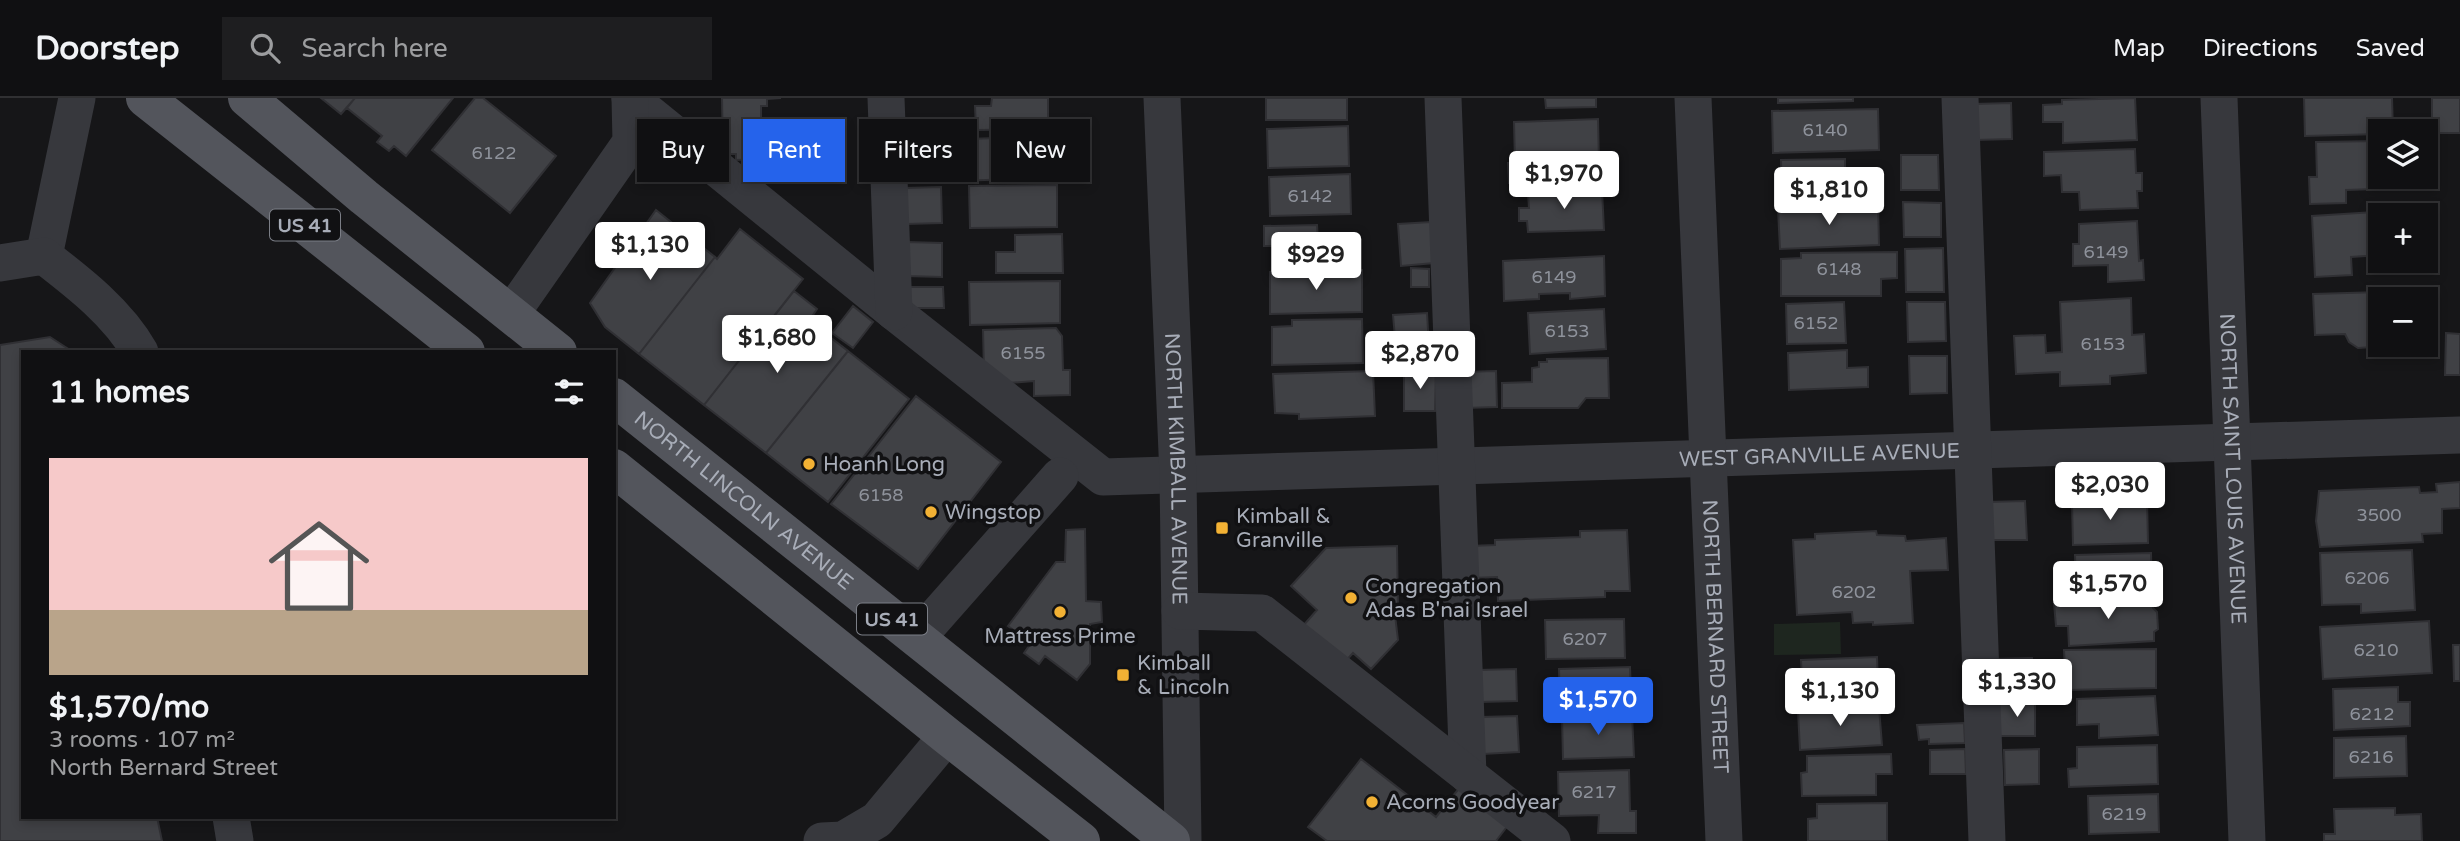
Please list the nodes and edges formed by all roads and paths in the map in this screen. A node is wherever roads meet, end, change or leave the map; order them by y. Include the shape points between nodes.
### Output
1 (78, 98) edge
2 (145, 98) edge
3 (247, 98) edge
4 (630, 98) edge
5 (886, 98) edge
6 (1162, 98) edge
7 (1443, 98) edge
8 (1693, 98) edge
9 (1960, 98) edge
10 (2219, 98) edge
11 (44, 256) junction
12 (0, 263) edge
13 (894, 312) junction
14 (511, 314) junction
15 (139, 350) edge
16 (463, 350) edge
17 (556, 350) edge
18 (616, 399) edge
19 (2460, 435) edge
20 (2232, 442) junction
21 (1974, 451) junction
22 (1707, 459) junction
23 (1458, 467) junction
24 (616, 470) edge
25 (1060, 476) dead end
26 (1178, 476) junction
27 (1180, 611) junction
28 (917, 638) junction
29 (947, 736) junction
30 (1468, 775) junction
31 (231, 819) edge
32 (235, 841) edge
33 (823, 841) edge
34 (1081, 841) edge
35 (1171, 841) edge
36 (1182, 841) edge
37 (1552, 841) edge
38 (1724, 841) edge
39 (1987, 841) edge
40 (2246, 841) edge

1 - 11 street
2 - 16 main road, US 41
3 - 14 main road, US 41
4 - 13 street, WEST GRANVILLE AVENUE
4 - 14 street via 631,142
5 - 13 street
6 - 26 street, NORTH KIMBALL AVENUE
7 - 23 street
8 - 22 street, NORTH BERNARD STREET
9 - 21 street
10 - 20 street, NORTH SAINT LOUIS AVENUE
11 - 12 street
11 - 15 street via 87,290
13 - 26 street, WEST GRANVILLE AVENUE via 1104,477
14 - 17 main road, US 41
18 - 28 main road, NORTH LINCOLN AVENUE / US 41
19 - 20 street, WEST GRANVILLE AVENUE
20 - 21 street, WEST GRANVILLE AVENUE
20 - 40 street, NORTH SAINT LOUIS AVENUE
21 - 22 street, WEST GRANVILLE AVENUE
21 - 39 street
22 - 23 street, WEST GRANVILLE AVENUE
22 - 38 street, NORTH BERNARD STREET
23 - 26 street, WEST GRANVILLE AVENUE
23 - 30 street
24 - 29 main road, US 41
25 - 28 street
26 - 27 street, NORTH KIMBALL AVENUE
27 - 30 street via 1262,613
27 - 36 street, NORTH KIMBALL AVENUE
28 - 35 main road, NORTH LINCOLN AVENUE / US 41
29 - 33 street via 877,820 843,840
29 - 34 main road, US 41
30 - 37 street
31 - 32 street

